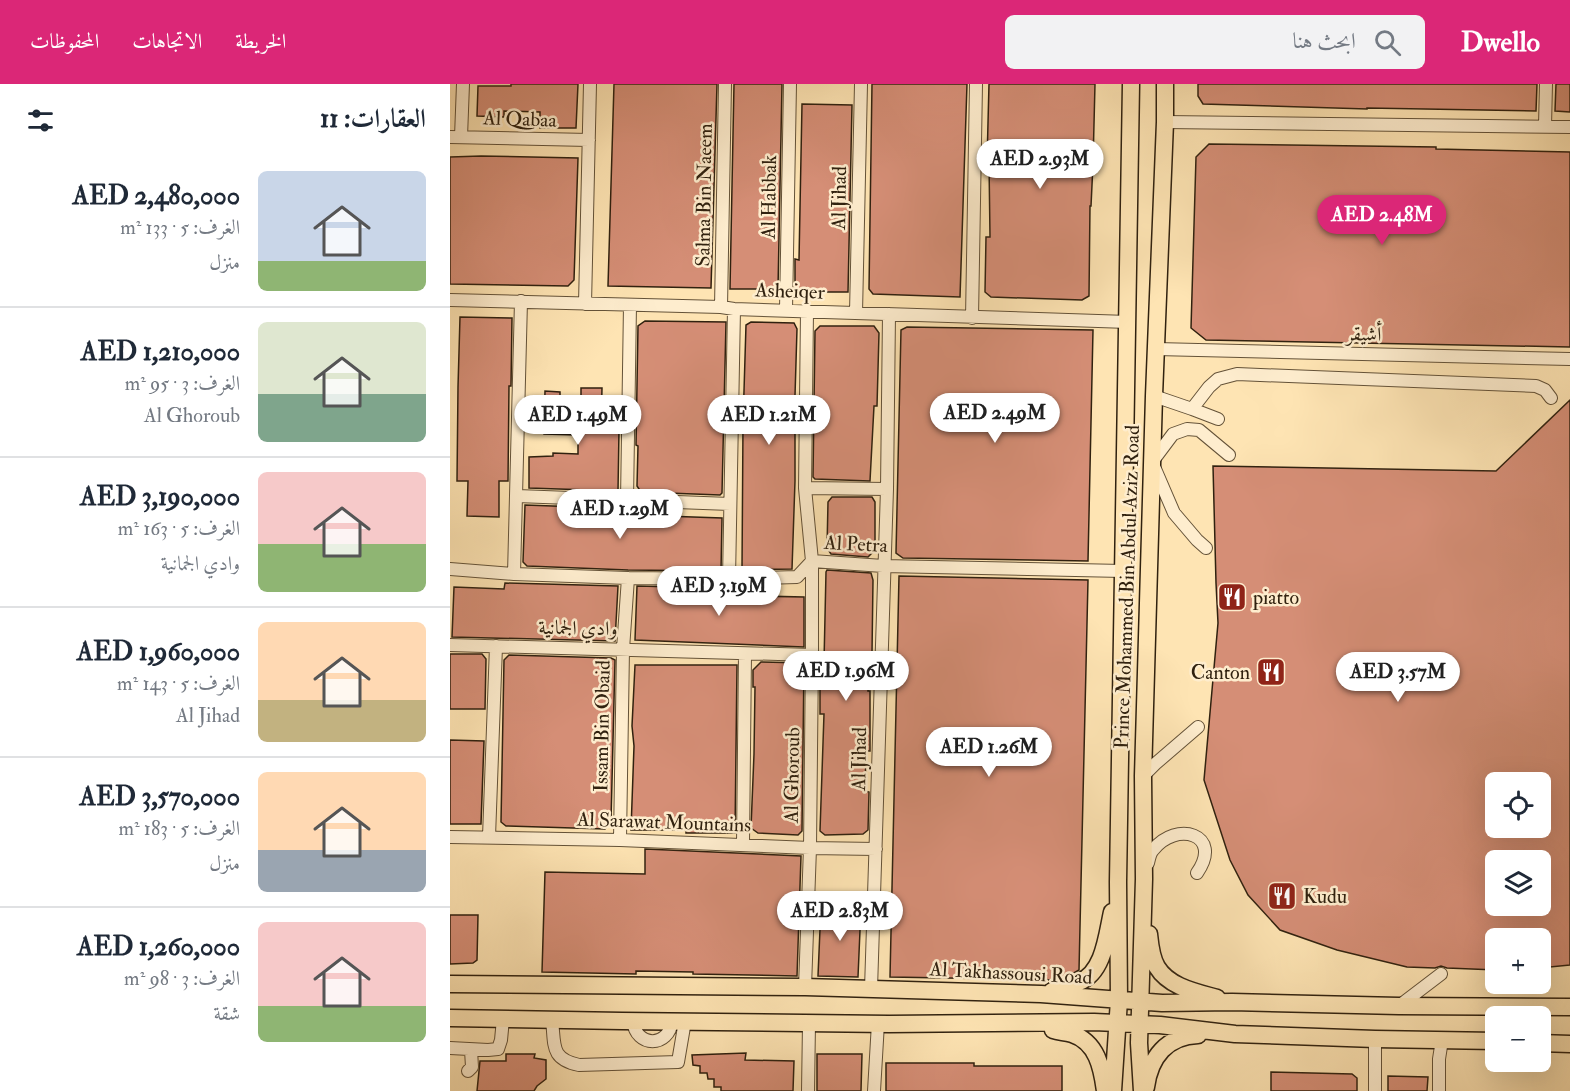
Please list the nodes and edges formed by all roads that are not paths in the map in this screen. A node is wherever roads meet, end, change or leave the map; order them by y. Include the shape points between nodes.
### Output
1 (463, 84) edge
2 (590, 84) edge
3 (725, 84) edge
4 (790, 84) edge
5 (861, 84) edge
6 (976, 84) edge
7 (1131, 84) edge
8 (1165, 84) edge
9 (1546, 84) edge
10 (1165, 122) junction
11 (1545, 126) junction
12 (1570, 127) edge
13 (456, 137) edge
14 (589, 140) junction
15 (450, 300) edge
16 (521, 302) junction
17 (585, 304) junction
18 (630, 305) junction
19 (721, 307) junction
20 (734, 309) junction
21 (786, 310) junction
22 (807, 311) junction
23 (855, 313) junction
24 (889, 314) junction
25 (972, 318) junction
26 (1128, 322) junction
27 (1156, 349) junction
28 (1570, 359) edge
29 (1154, 396) junction
30 (1551, 398) dead end
31 (1192, 409) junction
32 (1218, 419) dead end
33 (1229, 455) dead end
34 (1152, 462) junction
35 (805, 488) junction
36 (887, 489) junction
37 (517, 496) junction
38 (627, 500) junction
39 (730, 504) junction
40 (1124, 515) junction
41 (1150, 515) junction
42 (1206, 548) dead end
43 (812, 561) junction
44 (883, 566) junction
45 (450, 569) edge
46 (1123, 571) junction
47 (514, 574) junction
48 (628, 578) junction
49 (729, 579) junction
50 (450, 645) edge
51 (496, 646) junction
52 (623, 649) junction
53 (745, 654) junction
54 (812, 655) junction
55 (1198, 727) dead end
56 (1143, 777) junction
57 (450, 837) edge
58 (489, 837) junction
59 (620, 840) junction
60 (743, 844) junction
61 (810, 848) junction
62 (876, 849) junction
63 (1197, 873) dead end
64 (1144, 879) junction
65 (1118, 882) junction
66 (1441, 974) dead end
67 (450, 984) edge
68 (805, 987) junction
69 (871, 989) junction
70 (1041, 994) junction
71 (1119, 1000) junction
72 (1140, 1000) junction
73 (1232, 1002) junction
74 (1188, 1004) junction
75 (1399, 1005) junction
76 (1570, 1006) edge
77 (450, 1018) edge
78 (503, 1019) junction
79 (552, 1020) junction
80 (678, 1021) junction
81 (809, 1023) junction
82 (878, 1023) junction
83 (1017, 1023) junction
84 (1117, 1024) junction
85 (1140, 1024) junction
86 (1180, 1028) junction
87 (1235, 1034) junction
88 (1375, 1040) junction
89 (1442, 1040) junction
90 (1485, 1041) edge
91 (1551, 1043) edge
92 (1570, 1044) edge
93 (450, 1048) edge
94 (471, 1050) junction
95 (468, 1071) dead end
96 (808, 1091) edge
97 (874, 1091) edge
98 (1105, 1091) edge
99 (1114, 1091) edge
100 (1134, 1091) edge
101 (1144, 1091) edge
102 (1375, 1091) edge
103 (1439, 1091) edge

1 - 13 street
2 - 14 street
3 - 19 street, Salma Bin Naeem
4 - 21 street, Al Habbak
5 - 23 street, Al Jihad
6 - 25 street
7 - 26 main road, Prince Mohammed Bin Abdul Aziz Road
8 - 10 main road, Prince Mohammed Bin Abdul Aziz Road
9 - 11 street
10 - 11 street
10 - 27 main road, Prince Mohammed Bin Abdul Aziz Road
11 - 12 street
13 - 14 street, Al Qabaa
14 - 17 street
15 - 16 street, Asheiqer
16 - 17 street, Asheiqer
16 - 37 street
17 - 18 street, Asheiqer
18 - 19 street, Asheiqer
18 - 38 street
19 - 20 street, Asheiqer
20 - 21 street, Asheiqer
20 - 39 street
21 - 22 street, Asheiqer
22 - 23 street, Asheiqer
22 - 35 street, Al Ghoroub
23 - 24 street, Asheiqer
24 - 25 street, Asheiqer
24 - 36 street, Al Jihad
25 - 26 street, Asheiqer
26 - 40 main road, Prince Mohammed Bin Abdul Aziz Road
27 - 28 street, أشيقر
27 - 29 main road, Prince Mohammed Bin Abdul Aziz Road
29 - 31 street
29 - 34 main road, Prince Mohammed Bin Abdul Aziz Road
30 - 31 street via 1536,386 1237,374 1218,379
31 - 32 street
33 - 34 street via 1199,430 1187,429 1173,434
34 - 41 main road, Prince Mohammed Bin Abdul Aziz Road
34 - 42 street via 1174,513
35 - 36 street
35 - 43 street, Al Ghoroub
36 - 44 street, Al Jihad
37 - 38 street
37 - 47 street
38 - 39 street
39 - 49 street
40 - 41 main road
40 - 46 main road, Prince Mohammed Bin Abdul Aziz Road
41 - 56 main road, Prince Mohammed Bin Abdul Aziz Road
43 - 44 street, Al Petra
43 - 49 street, Al Petra via 797,578
43 - 54 street, Al Ghoroub
44 - 46 street, Al Petra
44 - 62 street, Al Jihad
45 - 47 street, Al Petra
46 - 65 main road, Prince Mohammed Bin Abdul Aziz Road
47 - 48 street, Al Petra
48 - 49 street, Al Petra
48 - 52 street, Issam Bin Obaid
50 - 51 street, وادي الجمانية
51 - 52 street, وادي الجمانية
51 - 58 street
52 - 53 street, وادي الجمانية
52 - 59 street, Issam Bin Obaid
53 - 54 street, وادي الجمانية
53 - 60 street
54 - 61 street, Al Ghoroub
55 - 56 street
56 - 64 main road, Prince Mohammed Bin Abdul Aziz Road
57 - 58 street, Al Sarawat Mountains
58 - 59 street, Al Sarawat Mountains
59 - 60 street, Al Sarawat Mountains
60 - 61 street, Al Sarawat Mountains
61 - 62 street, Al Sarawat Mountains
61 - 68 street, Al Ghoroub
62 - 69 street, Al Jihad
63 - 64 street via 1206,852 1201,841 1195,835 1178,833 1151,851
64 - 72 main road, Prince Mohammed Bin Abdul Aziz Road
64 - 73 main road via 1149,936 1157,968 1180,986
65 - 70 main road via 1104,950 1091,973 1079,983
65 - 71 main road, Prince Mohammed Bin Abdul Aziz Road
66 - 75 street
67 - 68 main road, Al Takhassousi Road
68 - 69 main road, Al Takhassousi Road
69 - 70 main road, Al Takhassousi Road
70 - 71 main road, Al Takhassousi Road
71 - 72 main road, Al Takhassousi Road
71 - 84 main road, Prince Mohammed Bin Abdul Aziz Road
72 - 74 main road, Al Takhassousi Road
72 - 85 main road, Prince Mohammed Bin Abdul Aziz Road
73 - 74 main road, Al Takhassousi Road
73 - 75 main road, Al Takhassousi Road
74 - 86 main road via 1147,1016 1149,1021
75 - 76 main road, Al Takhassousi Road
77 - 78 main road
78 - 79 main road
78 - 94 street via 498,1049
79 - 80 main road
79 - 80 street via 559,1058 579,1065 678,1062
80 - 81 main road
81 - 82 main road
81 - 96 street
82 - 83 main road
82 - 97 street
83 - 84 main road
83 - 98 main road via 1074,1035 1087,1043 1100,1062
84 - 85 main road
84 - 99 main road, Prince Mohammed Bin Abdul Aziz Road
85 - 86 main road
85 - 101 main road, Prince Mohammed Bin Abdul Aziz Road
86 - 87 main road
87 - 88 main road
87 - 101 main road via 1176,1039 1155,1059
88 - 89 main road
88 - 102 street
89 - 90 main road
89 - 103 street
91 - 92 main road
93 - 94 street
94 - 95 street via 472,1067
99 - 100 main road via 1122,1062 1130,1064

